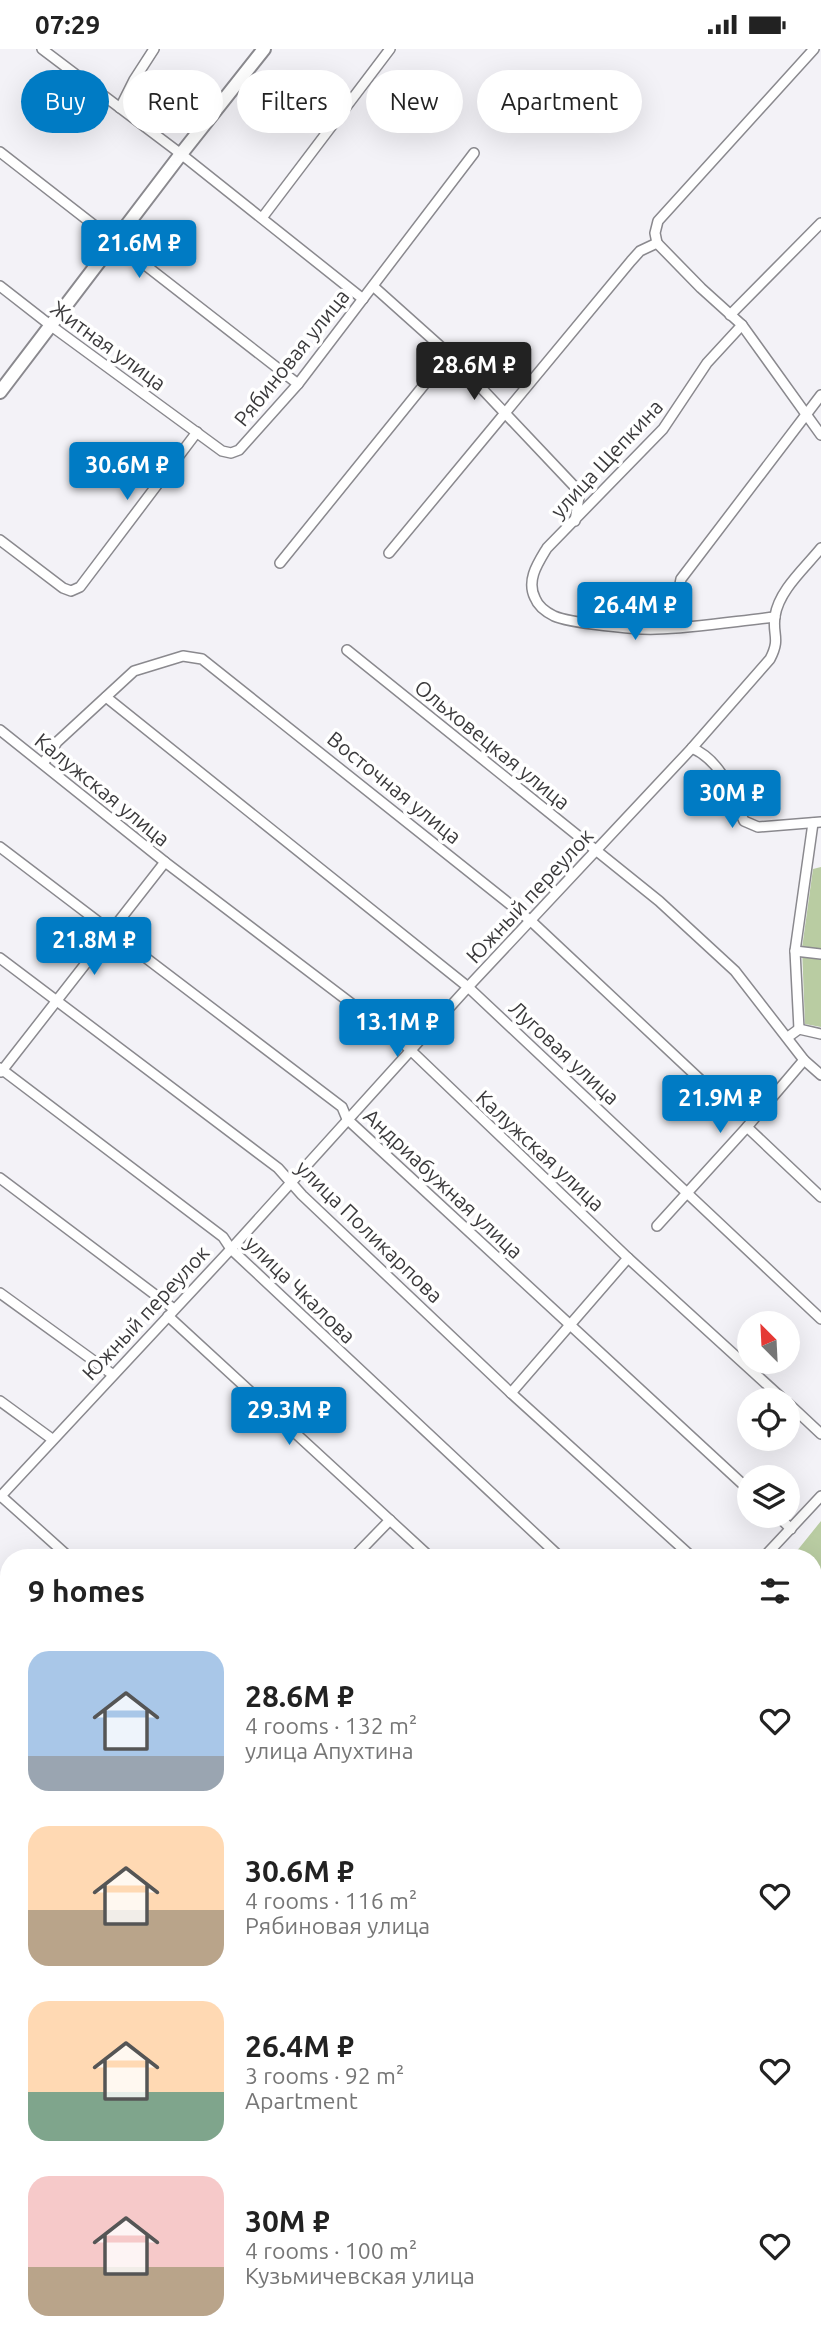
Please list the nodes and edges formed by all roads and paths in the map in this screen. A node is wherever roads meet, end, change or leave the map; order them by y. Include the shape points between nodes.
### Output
1 (42, 49) edge
2 (154, 49) edge
3 (264, 49) edge
4 (390, 49) edge
5 (814, 49) edge
6 (120, 108) junction
7 (0, 152) edge
8 (474, 153) dead end
9 (181, 154) junction
10 (262, 218) junction
11 (821, 223) edge
12 (114, 242) junction
13 (657, 243) junction
14 (0, 286) edge
15 (373, 286) junction
16 (363, 299) junction
17 (730, 315) junction
18 (50, 325) junction
19 (742, 325) junction
20 (449, 354) junction
21 (298, 384) junction
22 (0, 392) edge
23 (821, 395) edge
24 (807, 413) junction
25 (506, 414) junction
26 (197, 432) junction
27 (821, 435) edge
28 (575, 521) junction
29 (0, 540) edge
30 (821, 548) edge
31 (389, 553) dead end
32 (280, 563) dead end
33 (679, 589) dead end
34 (775, 617) junction
35 (347, 650) dead end
36 (106, 697) junction
37 (0, 730) edge
38 (692, 748) junction
39 (43, 764) junction
40 (817, 823) edge
41 (0, 846) edge
42 (595, 851) junction
43 (165, 862) junction
44 (531, 921) junction
45 (111, 931) junction
46 (795, 951) junction
47 (821, 954) edge
48 (0, 958) edge
49 (468, 987) junction
50 (56, 1001) junction
51 (799, 1029) junction
52 (821, 1034) edge
53 (788, 1037) junction
54 (410, 1050) junction
55 (804, 1060) junction
56 (1, 1070) edge
57 (821, 1076) edge
58 (707, 1086) dead end
59 (347, 1119) junction
60 (747, 1127) junction
61 (0, 1178) edge
62 (291, 1182) junction
63 (686, 1192) junction
64 (821, 1198) edge
65 (657, 1226) dead end
66 (231, 1249) junction
67 (628, 1258) junction
68 (0, 1293) edge
69 (171, 1312) junction
70 (821, 1319) edge
71 (569, 1324) junction
72 (112, 1374) junction
73 (771, 1388) edge
74 (510, 1393) junction
75 (0, 1401) edge
76 (800, 1415) edge
77 (821, 1434) edge
78 (52, 1439) junction
79 (737, 1479) edge
80 (0, 1496) edge
81 (821, 1496) edge
82 (390, 1520) junction
83 (791, 1529) joint
84 (60, 1549) edge
85 (362, 1549) edge
86 (421, 1549) edge
87 (551, 1549) edge
88 (683, 1549) edge
89 (772, 1549) edge

1 - 6 street
2 - 6 street
3 - 9 main road
4 - 10 street
5 - 13 street via 658,221
6 - 9 street
7 - 12 street
8 - 15 street, Рябиновая улица
9 - 10 street
9 - 12 main road
10 - 16 street
11 - 17 street
12 - 18 main road
12 - 21 street
13 - 17 street
13 - 25 street via 631,261
14 - 18 street, Житная улица
15 - 16 street, Рябиновая улица
15 - 20 street
16 - 21 street, Рябиновая улица
17 - 19 street
18 - 22 main road
18 - 26 street, Житная улица
19 - 24 street
19 - 28 street, улица Щепкина via 707,363 663,429
20 - 25 street
20 - 32 street
21 - 26 street, Рябиновая улица via 239,450 222,451
23 - 24 street
24 - 27 street
24 - 33 street via 681,579
25 - 28 street via 574,486 579,497
25 - 31 street
26 - 29 street via 80,587 63,588
28 - 34 street, улица Щепкина via 547,548 531,585 543,609 555,617 654,629
30 - 34 street, Южный переулок via 789,586
34 - 38 street, Южный переулок via 777,642 770,659
35 - 42 street, Ольховецкая улица
36 - 39 street, Восточная улица via 57,742
36 - 44 street, Восточная улица via 134,671 183,656 202,659
36 - 49 street, Луговая улица
37 - 39 street, Калужская улица
38 - 40 street via 712,761 744,821 758,827
38 - 42 street, Южный переулок
39 - 43 street, Калужская улица
40 - 46 street
41 - 45 street, Андриабужная улица
42 - 44 street, Южный переулок
42 - 53 street, Ольховецкая улица via 659,901 735,971
43 - 45 street
43 - 54 street, Калужская улица
44 - 49 street, Южный переулок
44 - 58 street, Восточная улица
45 - 50 street
45 - 59 street, Андриабужная улица via 342,1107
46 - 47 street
46 - 51 street
48 - 50 street, улица Поликарпова
49 - 54 street, Южный переулок
49 - 63 street, Луговая улица
50 - 56 street
50 - 62 street, улица Поликарпова
51 - 52 street
51 - 53 street
53 - 55 street, Ольховецкая улица
54 - 59 street, Южный переулок
54 - 67 street, Калужская улица
55 - 57 street, Ольховецкая улица
55 - 60 street
56 - 66 street, улица Чкалова via 223,1237
59 - 62 street, Южный переулок
59 - 71 street, Андриабужная улица
60 - 63 street
60 - 64 street
61 - 69 street
62 - 66 street, Южный переулок
62 - 74 street, улица Поликарпова
63 - 65 street
63 - 70 street, Луговая улица
66 - 69 street, Южный переулок
66 - 87 street, улица Чкалова
67 - 71 street
67 - 73 street, Калужская улица
68 - 72 street
69 - 72 street, Южный переулок
69 - 82 street
71 - 74 street
71 - 79 street, Андриабужная улица
72 - 78 street, Южный переулок
74 - 88 street, улица Поликарпова
75 - 78 street
76 - 77 street, Калужская улица
78 - 80 street, Южный переулок
80 - 84 street
81 - 83 street
82 - 85 street
82 - 86 street
83 - 89 street

